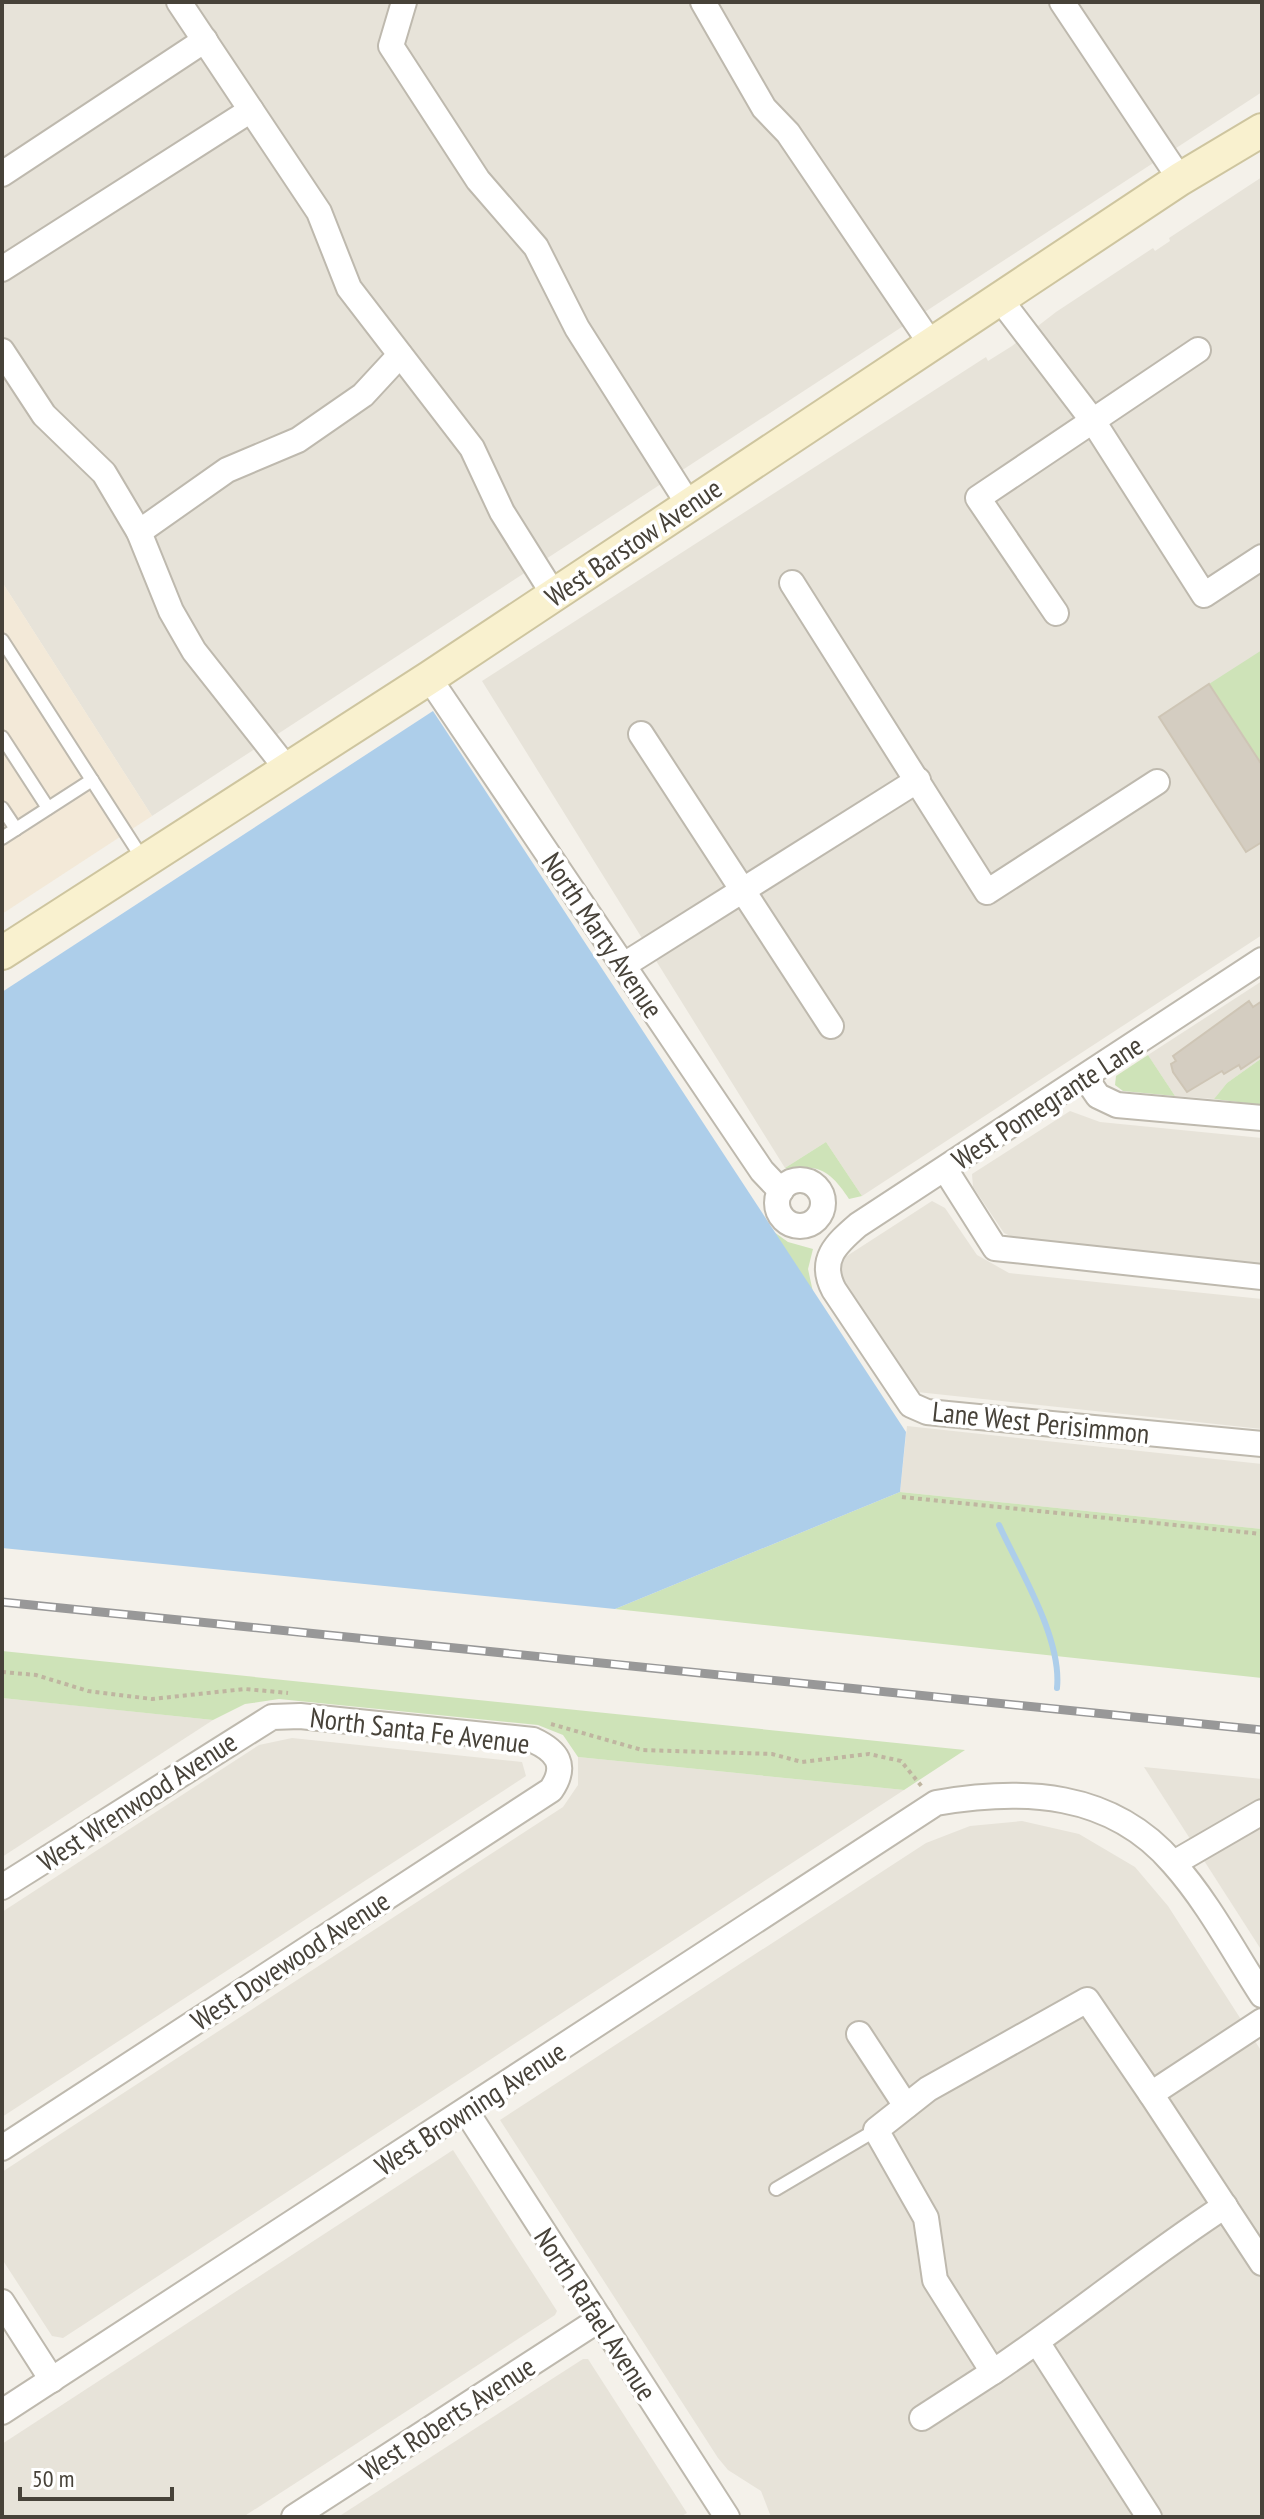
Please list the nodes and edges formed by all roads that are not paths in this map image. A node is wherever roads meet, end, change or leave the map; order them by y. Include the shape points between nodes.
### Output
1 (179, 2) edge
2 (404, 2) edge
3 (703, 2) edge
4 (1062, 2) edge
5 (205, 40) junction
6 (251, 110) junction
7 (1262, 130) edge
8 (2, 174) edge
9 (1180, 179) junction
10 (2, 269) edge
11 (1000, 299) junction
12 (931, 344) junction
13 (1198, 350) dead end
14 (2, 351) edge
15 (400, 355) junction
16 (1093, 421) junction
17 (689, 505) junction
18 (139, 532) junction
19 (1262, 557) edge
20 (792, 583) dead end
21 (554, 595) junction
22 (1056, 613) dead end
23 (2, 640) edge
24 (429, 678) junction
25 (641, 734) dead end
26 (2, 737) edge
27 (287, 769) junction
28 (92, 780) junction
29 (918, 780) junction
30 (1157, 782) dead end
31 (2, 808) edge
32 (48, 808) junction
33 (16, 829) junction
34 (2, 838) edge
35 (144, 861) junction
36 (743, 890) junction
37 (2, 953) edge
38 (1262, 960) edge
39 (624, 965) junction
40 (831, 1026) dead end
41 (1085, 1077) junction
42 (1262, 1118) edge
43 (945, 1169) junction
44 (781, 1191) junction
45 (820, 1194) junction
46 (858, 1225) junction
47 (800, 1226) junction
48 (833, 1246) junction
49 (1262, 1277) edge
50 (1262, 1444) edge
51 (272, 1717) joint
52 (560, 1761) joint
53 (1262, 1812) edge
54 (1174, 1863) junction
55 (2, 1887) edge
56 (1262, 1995) edge
57 (1262, 2021) edge
58 (859, 2034) dead end
59 (1151, 2094) junction
60 (906, 2106) junction
61 (466, 2111) junction
62 (876, 2130) junction
63 (2, 2148) edge
64 (776, 2189) dead end
65 (1225, 2206) junction
66 (1262, 2263) edge
67 (2, 2302) edge
68 (600, 2319) junction
69 (1037, 2342) junction
70 (993, 2372) junction
71 (52, 2380) junction
72 (2, 2412) edge
73 (922, 2418) dead end
74 (294, 2517) edge
75 (727, 2517) edge
76 (1149, 2517) edge

1 - 5 street
2 - 17 street via 391,46 478,180 536,247 577,328
3 - 12 street via 764,108 788,133
4 - 9 street
5 - 6 street
5 - 8 street
6 - 10 street
6 - 15 street via 319,212 349,288
7 - 9 street, West Barstow Avenue
9 - 11 street, West Barstow Avenue
11 - 12 street, West Barstow Avenue
11 - 16 street
12 - 17 street, West Barstow Avenue
13 - 16 street
14 - 18 street via 44,415 104,473
15 - 18 street via 363,395 298,440 227,470
15 - 21 street via 472,448 502,512
16 - 19 street via 1204,595
16 - 22 street via 978,498
17 - 21 street, West Barstow Avenue
18 - 27 street via 171,611 194,651
20 - 29 street
21 - 24 street, West Barstow Avenue
23 - 28 lane
24 - 27 street, West Barstow Avenue
24 - 39 street, North Marty Avenue
25 - 36 street
26 - 32 lane
27 - 35 street, West Barstow Avenue
28 - 32 lane
28 - 35 lane
29 - 30 street via 987,892
29 - 36 street
31 - 33 lane
32 - 33 lane
33 - 34 lane
35 - 37 street, West Barstow Avenue
36 - 39 street
36 - 40 street
38 - 41 street, West Pomegrante Lane
39 - 44 street, North Marty Avenue via 762,1171
41 - 42 street via 1098,1096 1117,1105
41 - 43 street, West Pomegrante Lane
43 - 46 street, West Pomegrante Lane
43 - 49 street via 995,1248
44 - 45 street via 790,1182 804,1180
44 - 47 street, North Marty Avenue via 780,1215
45 - 46 street
45 - 47 street via 819,1215
46 - 48 street, West Pomegrante Lane
47 - 48 street, North Marty Avenue
48 - 50 street, Lane West Perisimmon via 827,1277 911,1405 927,1412
51 - 52 street, North Santa Fe Avenue via 533,1740 550,1748
51 - 55 street, West Wrenwood Avenue
52 - 63 street, West Dovewood Avenue via 561,1776 551,1790
53 - 54 street
54 - 56 street
54 - 61 street, West Browning Avenue via 1150,1839 1076,1803 990,1794 936,1803
57 - 59 street
58 - 60 street
59 - 60 street via 1087,2000
59 - 65 street
60 - 62 street
61 - 68 street, North Rafael Avenue
61 - 71 street, West Browning Avenue
62 - 64 lane
62 - 70 street via 926,2218 935,2280
65 - 66 street
65 - 69 street
67 - 71 street
68 - 74 street, West Roberts Avenue
68 - 75 street, North Rafael Avenue
69 - 70 street
69 - 76 street
70 - 73 street
71 - 72 street, West Browning Avenue

